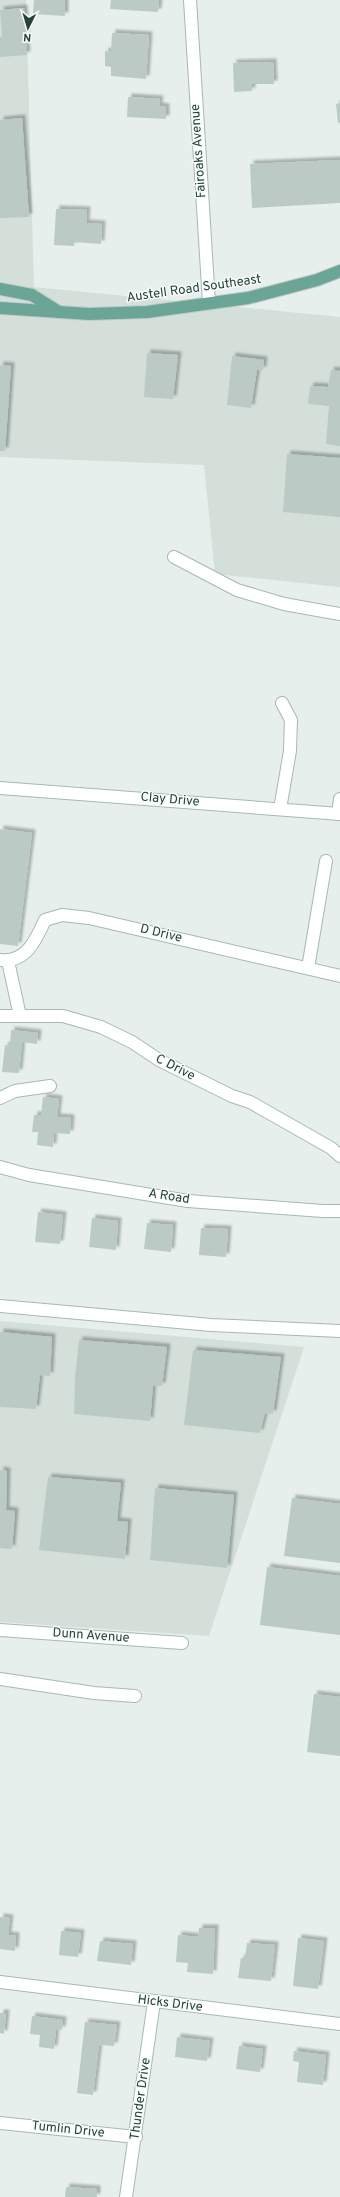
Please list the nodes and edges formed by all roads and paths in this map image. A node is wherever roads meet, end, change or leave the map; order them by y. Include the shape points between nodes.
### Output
1 (190, 0) edge
2 (340, 270) edge
3 (0, 289) edge
4 (208, 303) junction
5 (0, 308) edge
6 (60, 312) junction
7 (174, 557) dead end
8 (340, 614) edge
9 (282, 703) dead end
10 (0, 788) edge
11 (340, 799) edge
12 (280, 809) junction
13 (339, 814) edge
14 (326, 861) dead end
15 (4, 960) edge
16 (308, 968) junction
17 (340, 976) edge
18 (0, 1016) edge
19 (20, 1016) junction
20 (50, 1086) dead end
21 (0, 1098) edge
22 (340, 1156) edge
23 (0, 1167) edge
24 (340, 1211) edge
25 (0, 1306) edge
26 (340, 1331) edge
27 (0, 1630) edge
28 (182, 1643) dead end
29 (0, 1679) edge
30 (135, 1696) dead end
31 (0, 1982) edge
32 (154, 2002) junction
33 (340, 2024) edge
34 (0, 2123) edge
35 (136, 2137) junction
36 (126, 2197) edge

1 - 4 street, Fairoaks Avenue
2 - 4 main road, Austell Road Southeast via 276,292
3 - 6 main road via 32,295
4 - 6 main road, Austell Road Southeast via 147,312
5 - 6 main road, Austell Road Southeast
7 - 8 street via 237,590 284,604
9 - 12 street via 291,720 290,751
10 - 12 street, Clay Drive
11 - 13 street
12 - 13 street, Clay Drive
14 - 16 street
15 - 16 street, D Drive via 24,954 34,943 45,920 62,915 96,920
15 - 19 street
16 - 17 street, D Drive
18 - 19 street, C Drive
19 - 22 street, C Drive via 63,1016 101,1027 132,1042 159,1060 232,1096 250,1102 331,1148
20 - 21 street via 15,1091
23 - 24 street, A Road via 29,1175 188,1201
25 - 26 street via 211,1325
27 - 28 street, Dunn Avenue
29 - 30 street via 94,1693
31 - 32 street, Hicks Drive
32 - 33 street, Hicks Drive
32 - 35 street, Thunder Drive
34 - 35 street, Tumlin Drive
35 - 36 street, Thunder Drive

